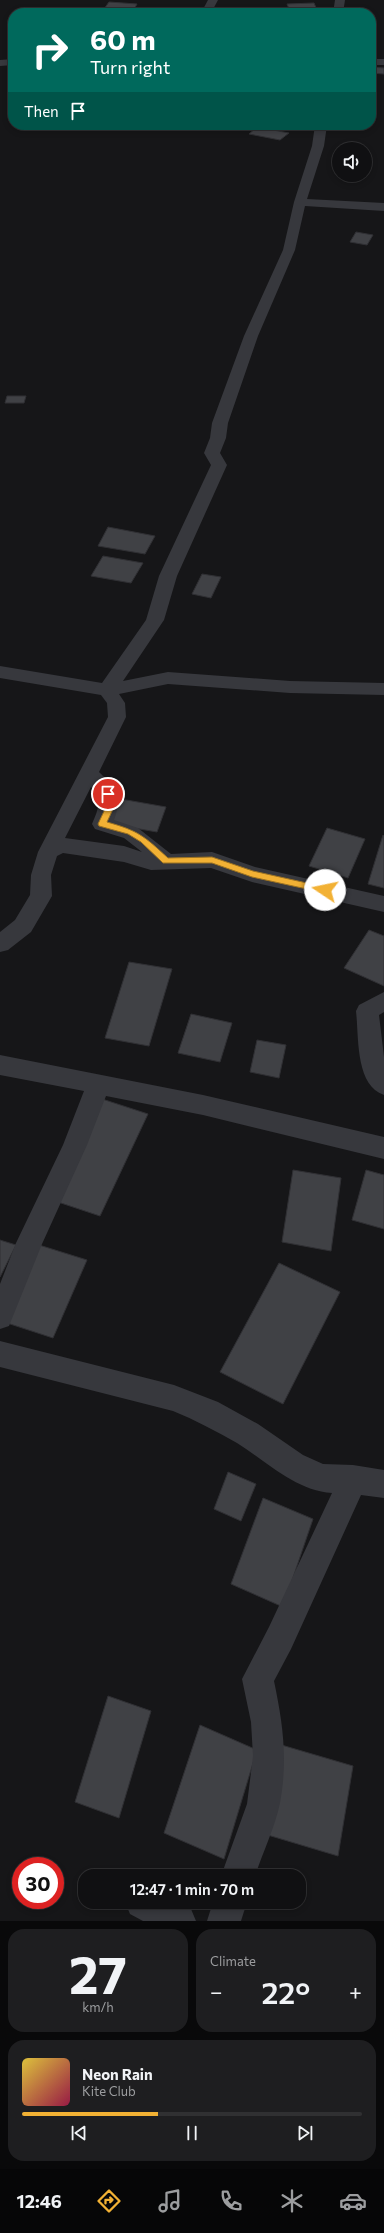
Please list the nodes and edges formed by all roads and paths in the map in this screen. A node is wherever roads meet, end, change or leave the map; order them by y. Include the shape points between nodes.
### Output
1 (320, 130) edge
2 (300, 202) junction
3 (384, 207) edge
4 (0, 672) edge
5 (384, 689) edge
6 (107, 690) junction
7 (88, 773) junction
8 (48, 852) junction
9 (166, 861) junction
10 (384, 904) edge
11 (0, 944) edge
12 (384, 1001) edge
13 (0, 1066) edge
14 (98, 1085) junction
15 (384, 1085) edge
16 (384, 1148) edge
17 (0, 1317) edge
18 (0, 1354) edge
19 (352, 1479) junction
20 (384, 1484) edge
21 (240, 1869) edge
22 (156, 1909) edge
23 (228, 1909) edge
24 (179, 1921) edge
25 (224, 1921) edge

1 - 2 street via 318,146
2 - 3 street
2 - 6 street via 289,250 251,336 220,423 212,453 219,465 168,576 155,620
4 - 6 street
5 - 6 street via 290,687 168,678
6 - 7 street via 116,703 117,717
7 - 8 street
7 - 9 street via 108,794 110,807 102,824 130,832 144,840
8 - 9 street via 60,845 124,854 150,862
8 - 11 street via 41,875 41,896 22,926
9 - 10 street via 212,860 252,874
12 - 15 street via 367,1011 374,1071
13 - 14 street
14 - 16 street via 203,1105
14 - 17 street via 75,1145 29,1243
18 - 19 street via 174,1398 208,1412 293,1465 322,1478
19 - 20 street
19 - 21 street via 280,1638 258,1679 269,1756 263,1804
22 - 24 street
23 - 25 street

